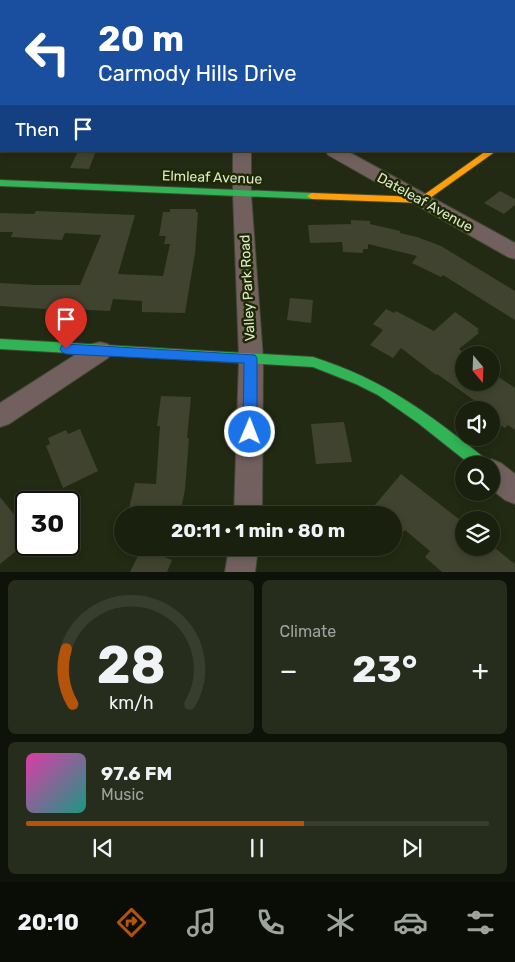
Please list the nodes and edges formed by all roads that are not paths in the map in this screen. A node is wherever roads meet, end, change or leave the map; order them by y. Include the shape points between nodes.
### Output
1 (242, 152) edge
2 (336, 152) edge
3 (491, 152) edge
4 (0, 184) edge
5 (242, 194) junction
6 (423, 200) junction
7 (515, 252) edge
8 (0, 344) edge
9 (100, 351) junction
10 (251, 358) junction
11 (0, 416) edge
12 (470, 456) edge
13 (500, 479) edge
14 (515, 490) edge
15 (248, 506) edge
16 (243, 556) edge
17 (240, 572) edge

1 - 5 street, Valley Park Road
2 - 6 street, Dateleaf Avenue
3 - 6 street
4 - 5 street, Elmleaf Avenue
5 - 6 street, Elmleaf Avenue
5 - 10 street, Valley Park Road
6 - 7 street, Dateleaf Avenue
8 - 9 street
9 - 10 street
9 - 11 street
10 - 12 street via 330,365 366,380 387,392
10 - 15 street, Valley Park Road
13 - 14 street
16 - 17 street

